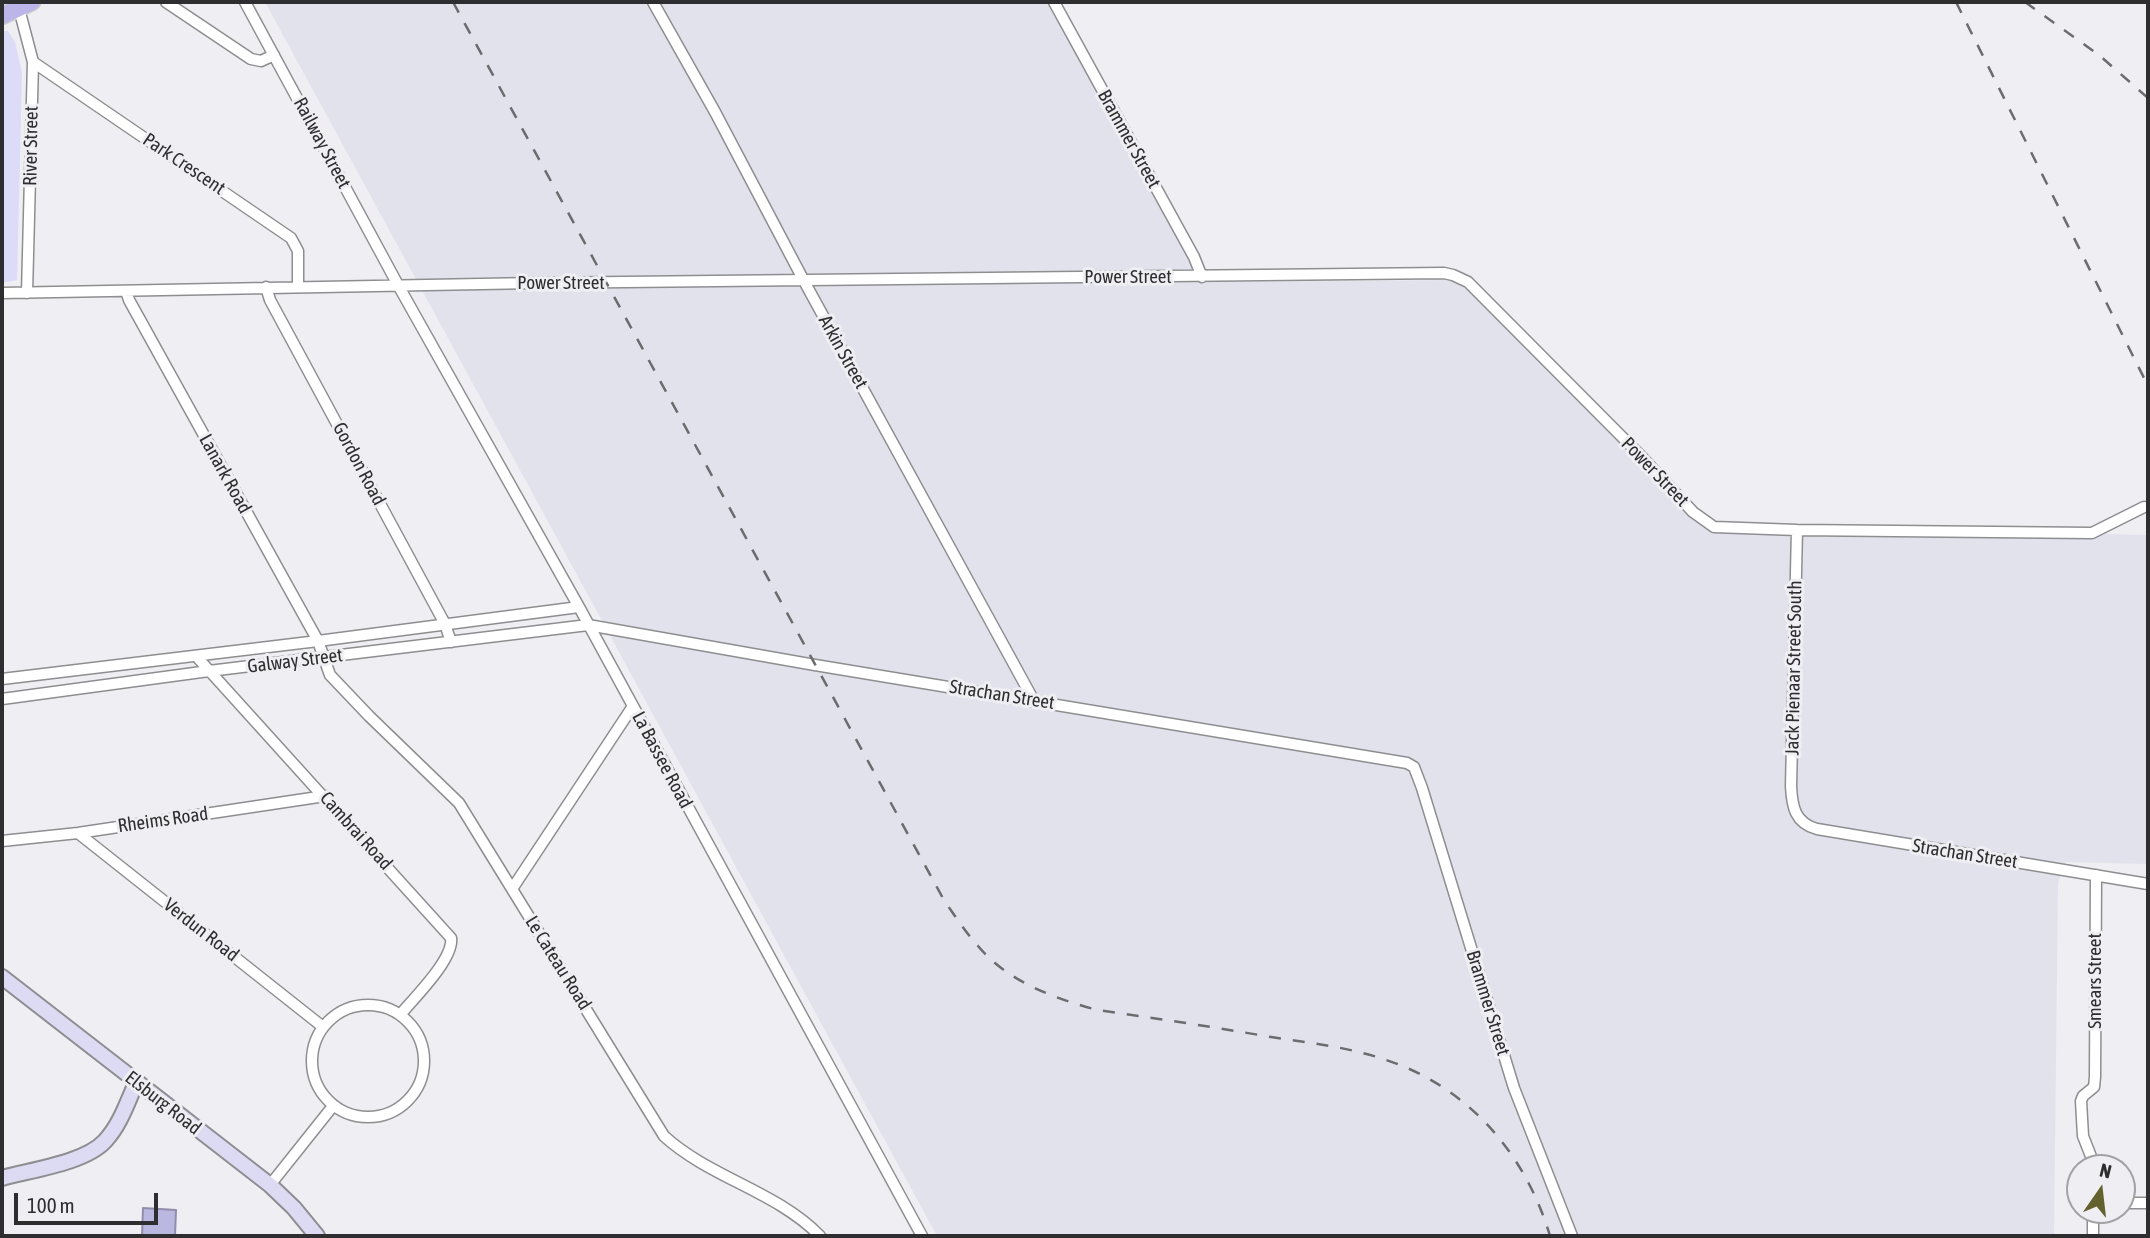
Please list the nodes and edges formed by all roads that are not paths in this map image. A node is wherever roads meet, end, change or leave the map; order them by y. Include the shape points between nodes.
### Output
1 (166, 2) edge
2 (245, 2) edge
3 (653, 2) edge
4 (1054, 2) edge
5 (23, 4) edge
6 (2, 16) edge
7 (274, 55) junction
8 (33, 62) junction
9 (1202, 277) junction
10 (804, 281) junction
11 (398, 285) junction
12 (266, 287) junction
13 (298, 287) junction
14 (127, 290) junction
15 (2, 293) edge
16 (27, 293) junction
17 (2144, 507) dead end
18 (1797, 530) junction
19 (579, 607) junction
20 (445, 624) junction
21 (588, 625) junction
22 (318, 641) junction
23 (451, 642) junction
24 (196, 656) junction
25 (322, 657) junction
26 (209, 671) junction
27 (2, 679) edge
28 (2, 699) edge
29 (1034, 701) junction
30 (633, 706) junction
31 (1414, 767) joint
32 (325, 796) junction
33 (1793, 807) joint
34 (78, 833) junction
35 (2, 841) edge
36 (2096, 875) junction
37 (2148, 884) edge
38 (513, 889) junction
39 (2, 977) edge
40 (400, 1015) junction
41 (323, 1027) junction
42 (136, 1083) junction
43 (333, 1106) junction
44 (2090, 1154) edge
45 (2, 1178) edge
46 (270, 1185) junction
47 (317, 1236) edge
48 (821, 1236) edge
49 (922, 1236) edge
50 (1572, 1236) edge

1 - 7 street via 251,59 261,61
2 - 7 street, Railway Street
3 - 10 street, Arkin Street
4 - 9 street, Brammer Street
5 - 6 main road
5 - 8 street, River Street
7 - 11 street, Railway Street
8 - 13 street, Park Crescent via 291,238 298,251
8 - 16 street, River Street
9 - 10 street, Power Street
9 - 18 street, Power Street via 1444,273 1461,278 1708,524
10 - 11 street, Power Street
10 - 29 street, Arkin Street
11 - 13 street, Power Street
11 - 19 street, La Bassee Road
12 - 13 street, Power Street
12 - 14 street, Power Street
12 - 20 street, Gordon Road
14 - 16 street, Power Street
14 - 22 street, Lanark Road
15 - 16 street, Power Street
17 - 18 street, Power Street via 2092,533
18 - 33 street, Jack Pienaar Street South
19 - 20 street, Galway Street
19 - 21 street, La Bassee Road
20 - 22 street, Galway Street
20 - 23 street, Gordon Road
21 - 23 street, Galway Street
21 - 29 street, Strachan Street
21 - 30 street, La Bassee Road
22 - 24 street, Galway Street
22 - 25 street, Lanark Road
23 - 25 street, Galway Street
24 - 26 street, Cambrai Road
24 - 27 street, Galway Street
25 - 26 street, Galway Street
25 - 38 street, Le Cateau Road via 330,675 459,803
26 - 28 street, Galway Street
26 - 32 street, Cambrai Road
29 - 31 street, Strachan Street via 1397,760
30 - 38 street
30 - 49 street, La Bassee Road
31 - 50 street, Brammer Street via 1514,1088
32 - 34 street, Rheims Road
32 - 40 street, Cambrai Road via 451,938 447,957
33 - 36 street, Strachan Street via 1802,823 1817,829
34 - 35 street, Rheims Road
34 - 41 street, Verdun Road
36 - 37 street, Strachan Street
36 - 44 street, Smears Street via 2094,1087 2081,1101 2083,1136
38 - 48 street, Le Cateau Road via 664,1136 796,1214
39 - 42 main road, Elsburg Road
40 - 41 street via 381,1006 359,1005 339,1013
40 - 43 street via 417,1033 425,1056 416,1092 398,1109 375,1117 350,1115
41 - 43 street via 311,1066 317,1086
42 - 45 main road via 115,1129 96,1150
42 - 46 main road, Elsburg Road
43 - 46 street
46 - 47 main road, Elsburg Road

